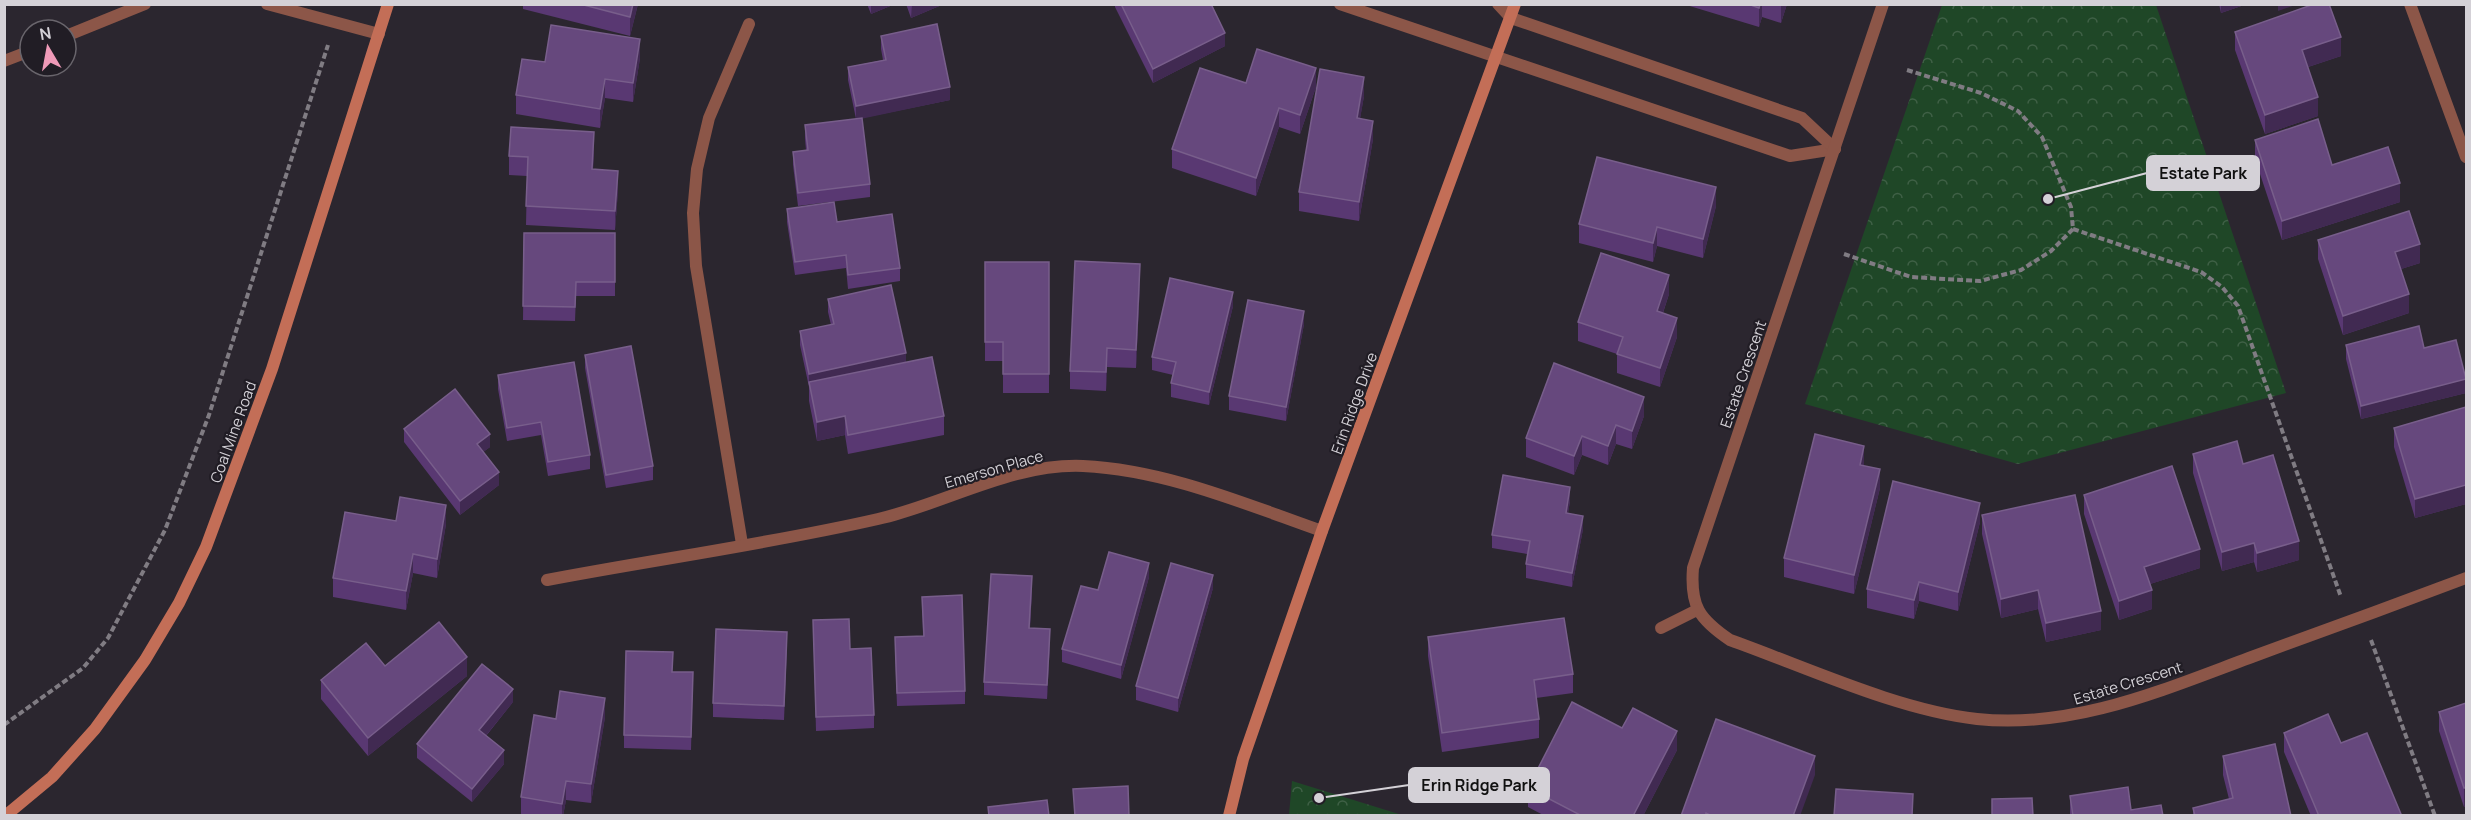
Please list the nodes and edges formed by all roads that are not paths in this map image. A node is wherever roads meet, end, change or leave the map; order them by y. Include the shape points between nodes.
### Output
1 (145, 4) edge
2 (267, 4) edge
3 (388, 4) edge
4 (1340, 4) edge
5 (1498, 4) edge
6 (1515, 4) edge
7 (1883, 4) edge
8 (2410, 4) edge
9 (1511, 18) junction
10 (749, 24) dead end
11 (78, 31) edge
12 (379, 34) junction
13 (1498, 56) junction
14 (1834, 149) junction
15 (2466, 157) edge
16 (1322, 531) junction
17 (742, 544) junction
18 (2466, 578) edge
19 (547, 580) dead end
20 (1697, 610) junction
21 (1661, 628) dead end
22 (6, 816) edge
23 (1229, 816) edge

1 - 11 street
2 - 12 street
3 - 12 street, Coal Mine Road
4 - 13 street
5 - 9 street
6 - 9 street, Erin Ridge Drive
7 - 14 street, Estate Crescent
8 - 15 street
9 - 13 street, Erin Ridge Drive
9 - 14 street via 1802,118
10 - 17 street via 709,117 697,169 693,213 696,266
12 - 22 street, Coal Mine Road via 272,369 210,537 179,603 145,660 95,729 52,777
13 - 14 street via 1790,156
13 - 16 street, Erin Ridge Drive
14 - 20 street, Estate Crescent via 1693,568
16 - 17 street, Emerson Place via 1155,476 1081,466 1035,470 879,519
16 - 23 street, Erin Ridge Drive via 1243,759
17 - 19 street, Emerson Place
18 - 20 street, Estate Crescent via 2133,700 2074,716 2034,720 1974,718 1915,707 1730,640
20 - 21 street

